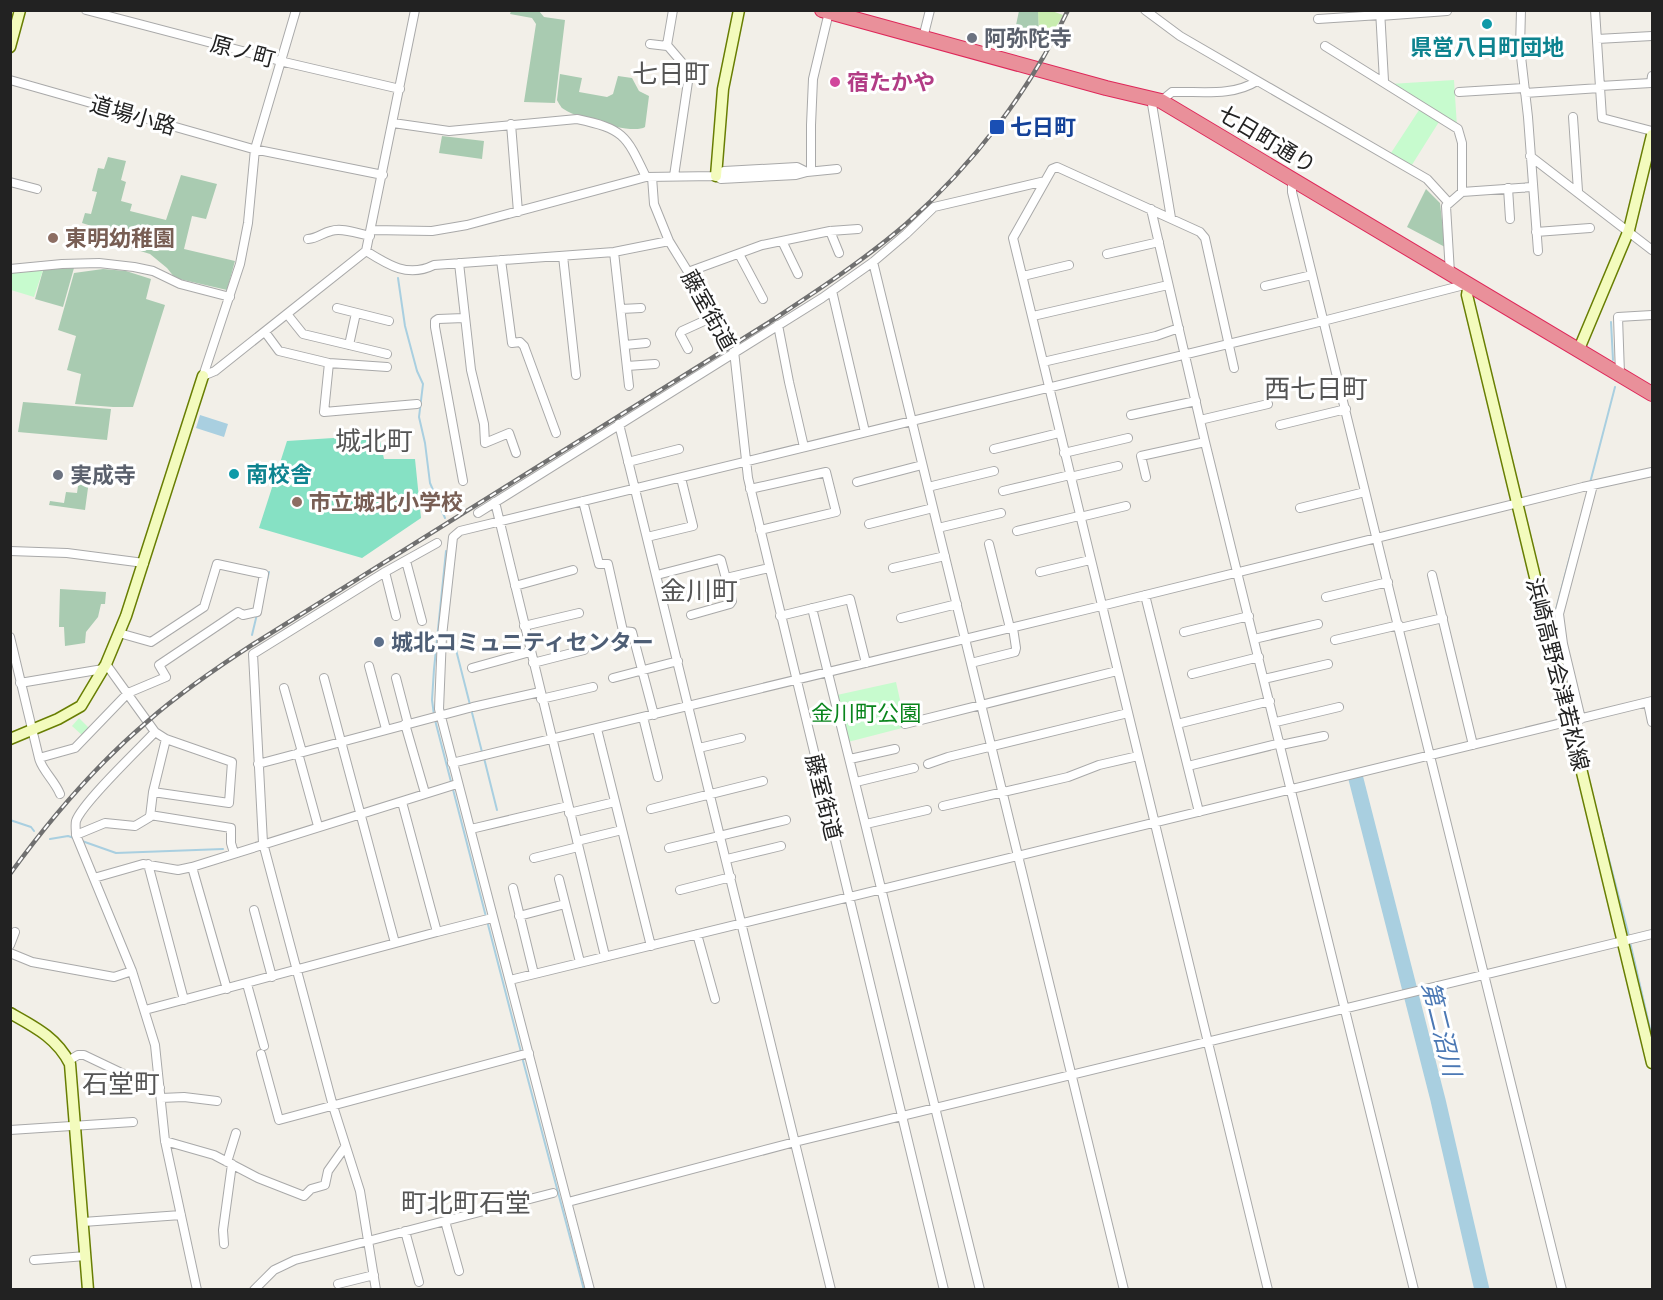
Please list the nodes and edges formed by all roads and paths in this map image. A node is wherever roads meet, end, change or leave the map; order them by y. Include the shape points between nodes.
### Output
1 (20, 10) edge
2 (86, 10) edge
3 (296, 10) edge
4 (415, 10) edge
5 (673, 10) edge
6 (739, 10) edge
7 (930, 10) edge
8 (1145, 10) edge
9 (1521, 10) edge
10 (1595, 10) edge
11 (826, 11) edge
12 (1447, 11) edge
13 (1380, 14) edge
14 (1318, 20) dead end
15 (1653, 36) edge
16 (923, 38) junction
17 (1597, 39) junction
18 (650, 44) dead end
19 (667, 46) junction
20 (1324, 46) dead end
21 (10, 48) edge
22 (280, 61) junction
23 (1653, 76) edge
24 (10, 80) edge
25 (1257, 81) junction
26 (1384, 81) junction
27 (1600, 87) junction
28 (400, 89) junction
29 (1525, 91) junction
30 (1459, 92) dead end
31 (1156, 100) junction
32 (1573, 117) dead end
33 (393, 123) junction
34 (511, 124) junction
35 (1653, 131) edge
36 (1653, 135) edge
37 (255, 149) junction
38 (1530, 156) junction
39 (837, 169) dead end
40 (809, 171) junction
41 (1648, 173) edge
42 (383, 175) junction
43 (674, 176) junction
44 (716, 176) junction
45 (649, 177) junction
46 (1292, 180) junction
47 (1045, 181) junction
48 (10, 182) edge
49 (1532, 187) junction
50 (1508, 188) junction
51 (37, 189) dead end
52 (1578, 191) junction
53 (1462, 192) junction
54 (1448, 204) junction
55 (1151, 209) junction
56 (518, 212) junction
57 (1171, 218) junction
58 (1510, 219) dead end
59 (1590, 228) dead end
60 (858, 229) dead end
61 (1629, 230) junction
62 (830, 231) junction
63 (1536, 232) junction
64 (371, 233) junction
65 (308, 239) dead end
66 (669, 241) junction
67 (782, 241) junction
68 (1158, 242) junction
69 (366, 250) junction
70 (1653, 250) edge
71 (1538, 251) dead end
72 (614, 252) junction
73 (839, 253) dead end
74 (740, 254) junction
75 (1107, 254) dead end
76 (563, 256) junction
77 (501, 260) junction
78 (873, 262) junction
79 (459, 263) junction
80 (1069, 265) dead end
81 (10, 269) edge
82 (688, 272) junction
83 (1450, 273) junction
84 (798, 274) dead end
85 (1312, 275) junction
86 (1023, 276) junction
87 (1468, 284) junction
88 (1168, 285) junction
89 (1265, 286) dead end
90 (832, 291) junction
91 (230, 297) junction
92 (763, 299) dead end
93 (337, 308) dead end
94 (641, 308) dead end
95 (621, 309) junction
96 (356, 313) junction
97 (287, 314) junction
98 (1653, 315) edge
99 (715, 316) junction
100 (1033, 316) junction
101 (464, 318) junction
102 (389, 321) dead end
103 (1323, 321) junction
104 (778, 325) junction
105 (1179, 328) junction
106 (265, 332) junction
107 (646, 344) dead end
108 (1229, 344) junction
109 (349, 345) junction
110 (625, 345) junction
111 (688, 349) dead end
112 (1579, 349) junction
113 (734, 351) junction
114 (387, 354) dead end
115 (1185, 354) junction
116 (1043, 362) junction
117 (328, 363) junction
118 (655, 364) dead end
119 (627, 366) junction
120 (387, 367) dead end
121 (1234, 368) dead end
122 (1620, 374) junction
123 (576, 375) dead end
124 (202, 376) junction
125 (630, 386) dead end
126 (1049, 387) junction
127 (1653, 394) edge
128 (1196, 401) junction
129 (417, 404) dead end
130 (1268, 404) dead end
131 (1346, 409) junction
132 (1131, 415) dead end
133 (1200, 420) junction
134 (911, 421) junction
135 (619, 424) junction
136 (1280, 425) dead end
137 (865, 432) junction
138 (556, 433) dead end
139 (1059, 433) junction
140 (1128, 438) dead end
141 (1206, 442) junction
142 (804, 447) junction
143 (679, 449) dead end
144 (994, 449) dead end
145 (516, 453) dead end
146 (1064, 453) junction
147 (628, 462) junction
148 (746, 462) junction
149 (922, 465) junction
150 (1118, 466) dead end
151 (994, 471) dead end
152 (1653, 472) edge
153 (1070, 476) junction
154 (1146, 477) dead end
155 (681, 478) junction
156 (463, 481) dead end
157 (857, 482) dead end
158 (1593, 485) junction
159 (928, 487) junction
160 (635, 488) junction
161 (750, 489) junction
162 (1004, 491) dead end
163 (1365, 492) junction
164 (583, 501) junction
165 (495, 502) junction
166 (1517, 504) junction
167 (1126, 506) dead end
168 (933, 508) junction
169 (1300, 508) dead end
170 (478, 513) dead end
171 (1001, 513) dead end
172 (1080, 517) junction
173 (500, 522) junction
174 (869, 524) dead end
175 (938, 528) junction
176 (760, 530) junction
177 (1017, 531) dead end
178 (647, 537) junction
179 (1377, 538) junction
180 (437, 543) dead end
181 (989, 544) dead end
182 (10, 551) edge
183 (945, 556) junction
184 (1090, 560) junction
185 (406, 561) junction
186 (144, 563) junction
187 (769, 568) junction
188 (893, 568) dead end
189 (573, 570) dead end
190 (385, 572) junction
191 (1040, 572) dead end
192 (1238, 572) junction
193 (1432, 574) dead end
194 (657, 575) junction
195 (726, 578) junction
196 (1388, 582) junction
197 (515, 586) junction
198 (1145, 595) junction
199 (1326, 597) dead end
200 (957, 604) junction
201 (1101, 606) junction
202 (813, 608) junction
203 (579, 612) dead end
204 (691, 615) dead end
205 (396, 616) dead end
206 (780, 616) junction
207 (1249, 616) junction
208 (901, 618) dead end
209 (1443, 618) junction
210 (422, 621) dead end
211 (1318, 624) dead end
212 (524, 626) junction
213 (1399, 626) junction
214 (1011, 628) junction
215 (1184, 632) dead end
216 (119, 633) junction
217 (10, 637) edge
218 (966, 639) junction
219 (1254, 639) junction
220 (1335, 640) dead end
221 (584, 650) dead end
222 (530, 652) junction
223 (1259, 657) junction
224 (13, 662) edge
225 (678, 662) junction
226 (533, 663) junction
227 (866, 663) junction
228 (971, 663) junction
229 (1328, 664) dead end
230 (369, 666) dead end
231 (104, 667) junction
232 (472, 668) dead end
233 (643, 670) junction
234 (1118, 671) junction
235 (829, 672) junction
236 (1192, 674) dead end
237 (324, 678) dead end
238 (396, 678) dead end
239 (613, 678) dead end
240 (1264, 679) junction
241 (796, 681) junction
242 (20, 683) junction
243 (593, 687) dead end
244 (284, 688) dead end
245 (128, 693) junction
246 (541, 696) junction
247 (1270, 701) junction
248 (1650, 702) edge
249 (981, 704) junction
250 (689, 706) junction
251 (1339, 707) dead end
252 (1128, 713) junction
253 (654, 715) junction
254 (436, 716) junction
255 (643, 717) junction
256 (1575, 720) junction
257 (1652, 721) edge
258 (1276, 722) junction
259 (407, 724) junction
260 (905, 724) dead end
261 (1177, 724) junction
262 (386, 729) junction
263 (597, 729) junction
264 (33, 730) junction
265 (155, 732) junction
266 (1324, 736) dead end
267 (741, 738) dead end
268 (10, 739) edge
269 (166, 739) junction
270 (551, 740) junction
271 (340, 741) junction
272 (1281, 744) junction
273 (1473, 745) junction
274 (992, 746) junction
275 (699, 748) junction
276 (895, 749) dead end
277 (300, 752) junction
278 (1138, 756) junction
279 (1429, 756) junction
280 (39, 758) junction
281 (850, 759) junction
282 (452, 763) junction
283 (258, 764) junction
284 (928, 764) dead end
285 (1188, 766) junction
286 (914, 768) dead end
287 (658, 777) dead end
288 (763, 781) dead end
289 (856, 782) junction
290 (455, 784) junction
291 (1292, 790) junction
292 (153, 792) junction
293 (1003, 792) junction
294 (60, 794) dead end
295 (425, 794) junction
296 (710, 794) junction
297 (402, 802) junction
298 (615, 802) junction
299 (943, 806) dead end
300 (651, 808) dead end
301 (569, 810) junction
302 (927, 810) dead end
303 (1199, 812) junction
304 (360, 813) junction
305 (150, 814) junction
306 (786, 820) dead end
307 (1155, 823) junction
308 (866, 824) junction
309 (318, 826) junction
310 (471, 829) junction
311 (622, 830) junction
312 (721, 835) junction
313 (77, 839) junction
314 (263, 843) junction
315 (577, 844) junction
316 (780, 846) dead end
317 (669, 848) dead end
318 (234, 853) junction
319 (1018, 856) junction
320 (534, 858) dead end
321 (727, 859) junction
322 (148, 864) junction
323 (192, 867) junction
324 (731, 877) junction
325 (94, 878) junction
326 (559, 879) dead end
327 (513, 888) dead end
328 (882, 889) junction
329 (680, 890) dead end
330 (848, 897) junction
331 (565, 904) junction
332 (254, 910) dead end
333 (519, 916) junction
334 (488, 919) junction
335 (742, 923) junction
336 (15, 932) dead end
337 (437, 932) junction
338 (698, 934) junction
339 (1653, 934) edge
340 (1628, 940) junction
341 (395, 943) junction
342 (10, 945) edge
343 (651, 945) junction
344 (10, 953) edge
345 (605, 956) junction
346 (580, 962) junction
347 (296, 970) junction
348 (132, 971) junction
349 (534, 974) junction
350 (1485, 975) junction
351 (272, 977) junction
352 (510, 980) junction
353 (247, 984) junction
354 (227, 989) junction
355 (715, 999) dead end
356 (184, 1000) junction
357 (1344, 1009) junction
358 (146, 1010) junction
359 (10, 1013) edge
360 (1208, 1042) junction
361 (527, 1054) junction
362 (68, 1061) junction
363 (1653, 1063) edge
364 (1072, 1076) junction
365 (160, 1088) junction
366 (161, 1098) junction
367 (217, 1101) dead end
368 (333, 1106) junction
369 (936, 1108) junction
370 (902, 1116) junction
371 (133, 1122) dead end
372 (76, 1126) junction
373 (10, 1130) edge
374 (236, 1132) dead end
375 (165, 1141) junction
376 (795, 1142) junction
377 (345, 1147) junction
378 (229, 1163) junction
379 (553, 1193) dead end
380 (568, 1202) junction
381 (181, 1215) junction
382 (445, 1221) junction
383 (83, 1222) junction
384 (405, 1231) junction
385 (368, 1240) junction
386 (224, 1244) dead end
387 (86, 1256) junction
388 (34, 1260) dead end
389 (459, 1271) dead end
390 (374, 1275) junction
391 (419, 1282) dead end
392 (338, 1284) dead end
393 (88, 1290) edge
394 (197, 1290) edge
395 (254, 1290) edge
396 (376, 1290) edge
397 (590, 1290) edge
398 (831, 1290) edge
399 (944, 1290) edge
400 (980, 1290) edge
401 (1124, 1290) edge
402 (1268, 1290) edge
403 (1414, 1290) edge
404 (1562, 1290) edge

1 - 21 street
2 - 22 street, 原ノ町
3 - 22 street
4 - 28 street
5 - 19 street
6 - 44 street via 723,89
7 - 16 street
8 - 25 street via 1180,36
9 - 29 street
10 - 17 street
11 - 16 highway, 七日町通り
11 - 40 street via 813,79
12 - 13 street
13 - 14 street
13 - 26 street
15 - 17 street
16 - 31 highway, 七日町通り
17 - 27 street
18 - 19 street
19 - 43 street via 689,75
20 - 26 street
22 - 28 street, 原ノ町
22 - 37 street
23 - 27 street via 1651,82
24 - 37 street, 道場小路
25 - 31 street via 1230,91 1172,92
25 - 54 street via 1427,179
26 - 53 street via 1458,129 1462,143
27 - 29 street
27 - 35 street via 1602,118
28 - 33 street
29 - 30 street
29 - 38 street
31 - 46 highway, 七日町通り
31 - 57 street
32 - 52 street
33 - 34 street, 藤室街道 via 449,131
33 - 42 street
34 - 45 street, 藤室街道 via 577,119 612,130 631,145
34 - 56 street
36 - 41 street
37 - 42 street, 道場小路
37 - 91 street via 248,224
38 - 49 street
38 - 52 street
39 - 40 street
40 - 44 street via 797,167 724,171
41 - 61 street
42 - 64 street
43 - 44 street
43 - 45 street
45 - 56 street
45 - 66 street, 藤室街道 via 654,204
46 - 83 highway, 七日町通り
46 - 85 street
47 - 55 street via 1057,166
47 - 78 street via 934,207
47 - 86 street via 1013,238
48 - 51 street
49 - 50 street
49 - 63 street
50 - 53 street
50 - 58 street
52 - 61 street
53 - 54 street
54 - 83 street
55 - 57 street
55 - 68 street
56 - 64 street via 432,231
57 - 108 street via 1205,238
59 - 63 street
60 - 62 street
61 - 70 street
61 - 112 street
62 - 67 street
62 - 73 street
63 - 71 street
64 - 65 street via 337,230
64 - 69 street
66 - 72 street
66 - 82 street, 藤室街道
67 - 74 street
67 - 84 street
68 - 75 street
68 - 88 street
69 - 79 street via 403,271
69 - 97 street
72 - 76 street
72 - 95 street
74 - 82 street
74 - 92 street
76 - 77 street
76 - 123 street
77 - 79 street
77 - 138 street via 512,344 520,342 524,346
78 - 90 street
78 - 134 street
79 - 101 street
80 - 86 street
81 - 91 street via 99,263 134,267 153,271 180,285
82 - 99 street, 藤室街道
83 - 87 highway, 七日町通り
85 - 89 street
85 - 103 street
86 - 100 street
87 - 103 street
87 - 112 highway, 七日町通り
87 - 166 street, 浜崎高野会津若松線 via 1467,295
88 - 100 street
88 - 105 street
90 - 104 street
90 - 137 street
91 - 124 street
93 - 96 street
94 - 95 street
95 - 110 street
96 - 102 street
96 - 109 street
97 - 106 street
97 - 109 street via 303,334
98 - 122 street via 1618,317
99 - 111 street via 682,331
99 - 113 street, 藤室街道
100 - 116 street
101 - 145 street via 485,443 509,433
101 - 156 street via 435,321
103 - 108 street
103 - 131 street
104 - 113 street
104 - 142 street
105 - 115 street
105 - 116 street
106 - 117 street via 279,351
106 - 124 street via 215,371
107 - 110 street
108 - 115 street
108 - 121 street
109 - 114 street
110 - 119 street
112 - 122 highway, 七日町通り
113 - 135 street
113 - 148 street, 藤室街道
115 - 126 street
115 - 128 street
116 - 126 street
117 - 120 street
117 - 129 street via 324,412
118 - 119 street
119 - 125 street
122 - 127 highway, 七日町通り
124 - 186 street
126 - 134 street
126 - 139 street
128 - 132 street
128 - 133 street
130 - 133 street
131 - 136 street
131 - 163 street
133 - 141 street
134 - 137 street
134 - 149 street
135 - 147 street
135 - 165 street
137 - 142 street
139 - 144 street
139 - 146 street
140 - 146 street
141 - 154 street via 1141,456
141 - 192 street
142 - 148 street
143 - 147 street
146 - 153 street
147 - 160 street
148 - 155 street
148 - 161 street, 藤室街道
149 - 157 street
149 - 159 street
150 - 153 street
151 - 159 street
152 - 158 street
153 - 162 street
153 - 172 street
155 - 160 street
155 - 178 street via 693,526
158 - 166 street
158 - 256 street via 1559,614
159 - 168 street
160 - 164 street
160 - 178 street
161 - 176 street, 藤室街道
161 - 176 street via 826,472 829,482 836,512
163 - 169 street
163 - 179 street
164 - 173 street
164 - 233 street via 599,564 608,564 624,631 632,632
165 - 170 street
165 - 173 street
166 - 179 street
166 - 256 street, 浜崎高野会津若松線
167 - 172 street
168 - 174 street
168 - 175 street
171 - 175 street
172 - 177 street
172 - 184 street
173 - 197 street
173 - 254 street via 460,531 453,537
175 - 183 street
176 - 187 street, 藤室街道
178 - 194 street
179 - 192 street
179 - 196 street
180 - 185 street
181 - 214 street
182 - 186 street via 67,553
183 - 188 street
183 - 200 street
184 - 191 street
184 - 201 street
185 - 190 street
185 - 210 street
186 - 216 street
187 - 195 street
187 - 206 street, 藤室街道
189 - 197 street
190 - 205 street
190 - 283 street via 253,654
192 - 198 street
192 - 207 street
193 - 209 street
194 - 195 street via 718,559
194 - 225 street
195 - 204 street via 730,604
196 - 199 street
196 - 213 street
197 - 212 street
198 - 201 street
198 - 261 street
200 - 208 street
200 - 218 street
201 - 214 street
201 - 234 street
202 - 206 street
202 - 227 street via 850,599
202 - 235 street
203 - 212 street
206 - 241 street, 藤室街道
207 - 215 street
207 - 219 street
209 - 213 street
209 - 273 street
211 - 219 street
212 - 222 street
213 - 220 street
213 - 279 street
214 - 218 street
214 - 228 street via 1015,652
216 - 231 street
216 - 245 street via 151,642 204,607 217,564 264,574 257,612 238,612 159,665 166,677
217 - 224 street
218 - 227 street
218 - 228 street
219 - 223 street
221 - 226 street
222 - 226 street
222 - 232 street
223 - 236 street
223 - 240 street
224 - 242 street
225 - 233 street
225 - 250 street
226 - 246 street
227 - 235 street
228 - 249 street
229 - 240 street
230 - 262 street
231 - 242 street
231 - 245 street
231 - 264 street via 81,706
233 - 239 street
233 - 253 street
234 - 249 street
234 - 252 street
235 - 241 street
235 - 281 street
237 - 271 street
238 - 259 street
240 - 247 street
241 - 250 street
241 - 330 street, 藤室街道
242 - 264 street
243 - 246 street
244 - 277 street
245 - 265 street
245 - 280 street via 75,748
246 - 254 street
246 - 270 street
247 - 258 street
247 - 261 street
248 - 256 street
248 - 257 street
249 - 260 street
249 - 274 street
250 - 253 street
250 - 275 street
251 - 258 street
252 - 274 street
252 - 278 street
253 - 255 street
254 - 259 street
254 - 282 street
255 - 263 street
255 - 287 street
256 - 273 street
256 - 340 street, 浜崎高野会津若松線
258 - 272 street
259 - 262 street
259 - 295 street
261 - 285 street
262 - 271 street
263 - 270 street
263 - 298 street
264 - 268 street
264 - 280 street
265 - 269 street
265 - 313 street via 80,814 76,822
266 - 272 street
267 - 275 street
269 - 292 street
269 - 292 street via 232,762 229,803
270 - 282 street
270 - 301 street
271 - 277 street
271 - 304 street
272 - 285 street
272 - 291 street
273 - 279 street
274 - 284 street
274 - 293 street
275 - 296 street
276 - 281 street
277 - 283 street
277 - 309 street
278 - 293 street
278 - 307 street
279 - 291 street
279 - 350 street
280 - 294 street
281 - 289 street
282 - 290 street
283 - 314 street
285 - 303 street
286 - 289 street
288 - 296 street
289 - 308 street
290 - 295 street
290 - 310 street
291 - 303 street
291 - 357 street
292 - 305 street
293 - 299 street
293 - 319 street
295 - 297 street
296 - 300 street
296 - 312 street
297 - 304 street
297 - 337 street
298 - 301 street
298 - 311 street
301 - 310 street
301 - 315 street
302 - 308 street
303 - 307 street
304 - 309 street
304 - 341 street
305 - 313 street via 135,826 105,823
305 - 318 street via 231,828
306 - 312 street
307 - 319 street
307 - 360 street
308 - 328 street
309 - 314 street
310 - 334 street
311 - 315 street
311 - 343 street
312 - 317 street
312 - 321 street
313 - 325 street
314 - 318 street
314 - 347 street
315 - 320 street
315 - 345 street
316 - 321 street
318 - 323 street
319 - 328 street
319 - 364 street
321 - 324 street
322 - 323 street via 178,870
322 - 325 street
322 - 356 street
323 - 354 street
324 - 329 street
324 - 335 street
325 - 348 street
326 - 331 street
327 - 333 street
328 - 330 street
328 - 369 street
330 - 335 street
330 - 370 street, 藤室街道
331 - 333 street
331 - 346 street
332 - 351 street
333 - 349 street
334 - 337 street
334 - 352 street
335 - 338 street
335 - 376 street
336 - 342 street
337 - 341 street
338 - 343 street
338 - 355 street
339 - 340 street
340 - 350 street
340 - 363 street, 浜崎高野会津若松線
341 - 347 street
343 - 345 street
344 - 348 street via 32,962 114,977
345 - 346 street
346 - 349 street
347 - 351 street
347 - 368 street
348 - 358 street
349 - 352 street
350 - 357 street
350 - 404 street
351 - 353 street
352 - 361 street
353 - 354 street
353 - 368 street via 279,1120
354 - 356 street
356 - 358 street
357 - 360 street
357 - 403 street
358 - 365 street
359 - 362 street via 47,1034
360 - 364 street
360 - 402 street
361 - 368 street
361 - 380 street
362 - 365 street via 84,1055
362 - 372 street
364 - 369 street
364 - 401 street
365 - 366 street
366 - 367 street
366 - 375 street
368 - 377 street
369 - 370 street
369 - 400 street
370 - 376 street
370 - 399 street, 藤室街道
371 - 372 street
372 - 373 street
372 - 383 street
374 - 378 street
375 - 378 street
375 - 381 street
376 - 380 street
376 - 398 street
377 - 378 street via 327,1171 325,1185 304,1196
377 - 385 street via 360,1191
378 - 386 street
379 - 382 street
380 - 397 street
381 - 383 street
381 - 394 street
382 - 384 street
382 - 389 street
383 - 387 street
384 - 385 street
384 - 391 street
385 - 390 street
385 - 395 street via 283,1264
387 - 388 street
387 - 393 street
390 - 392 street
390 - 396 street

